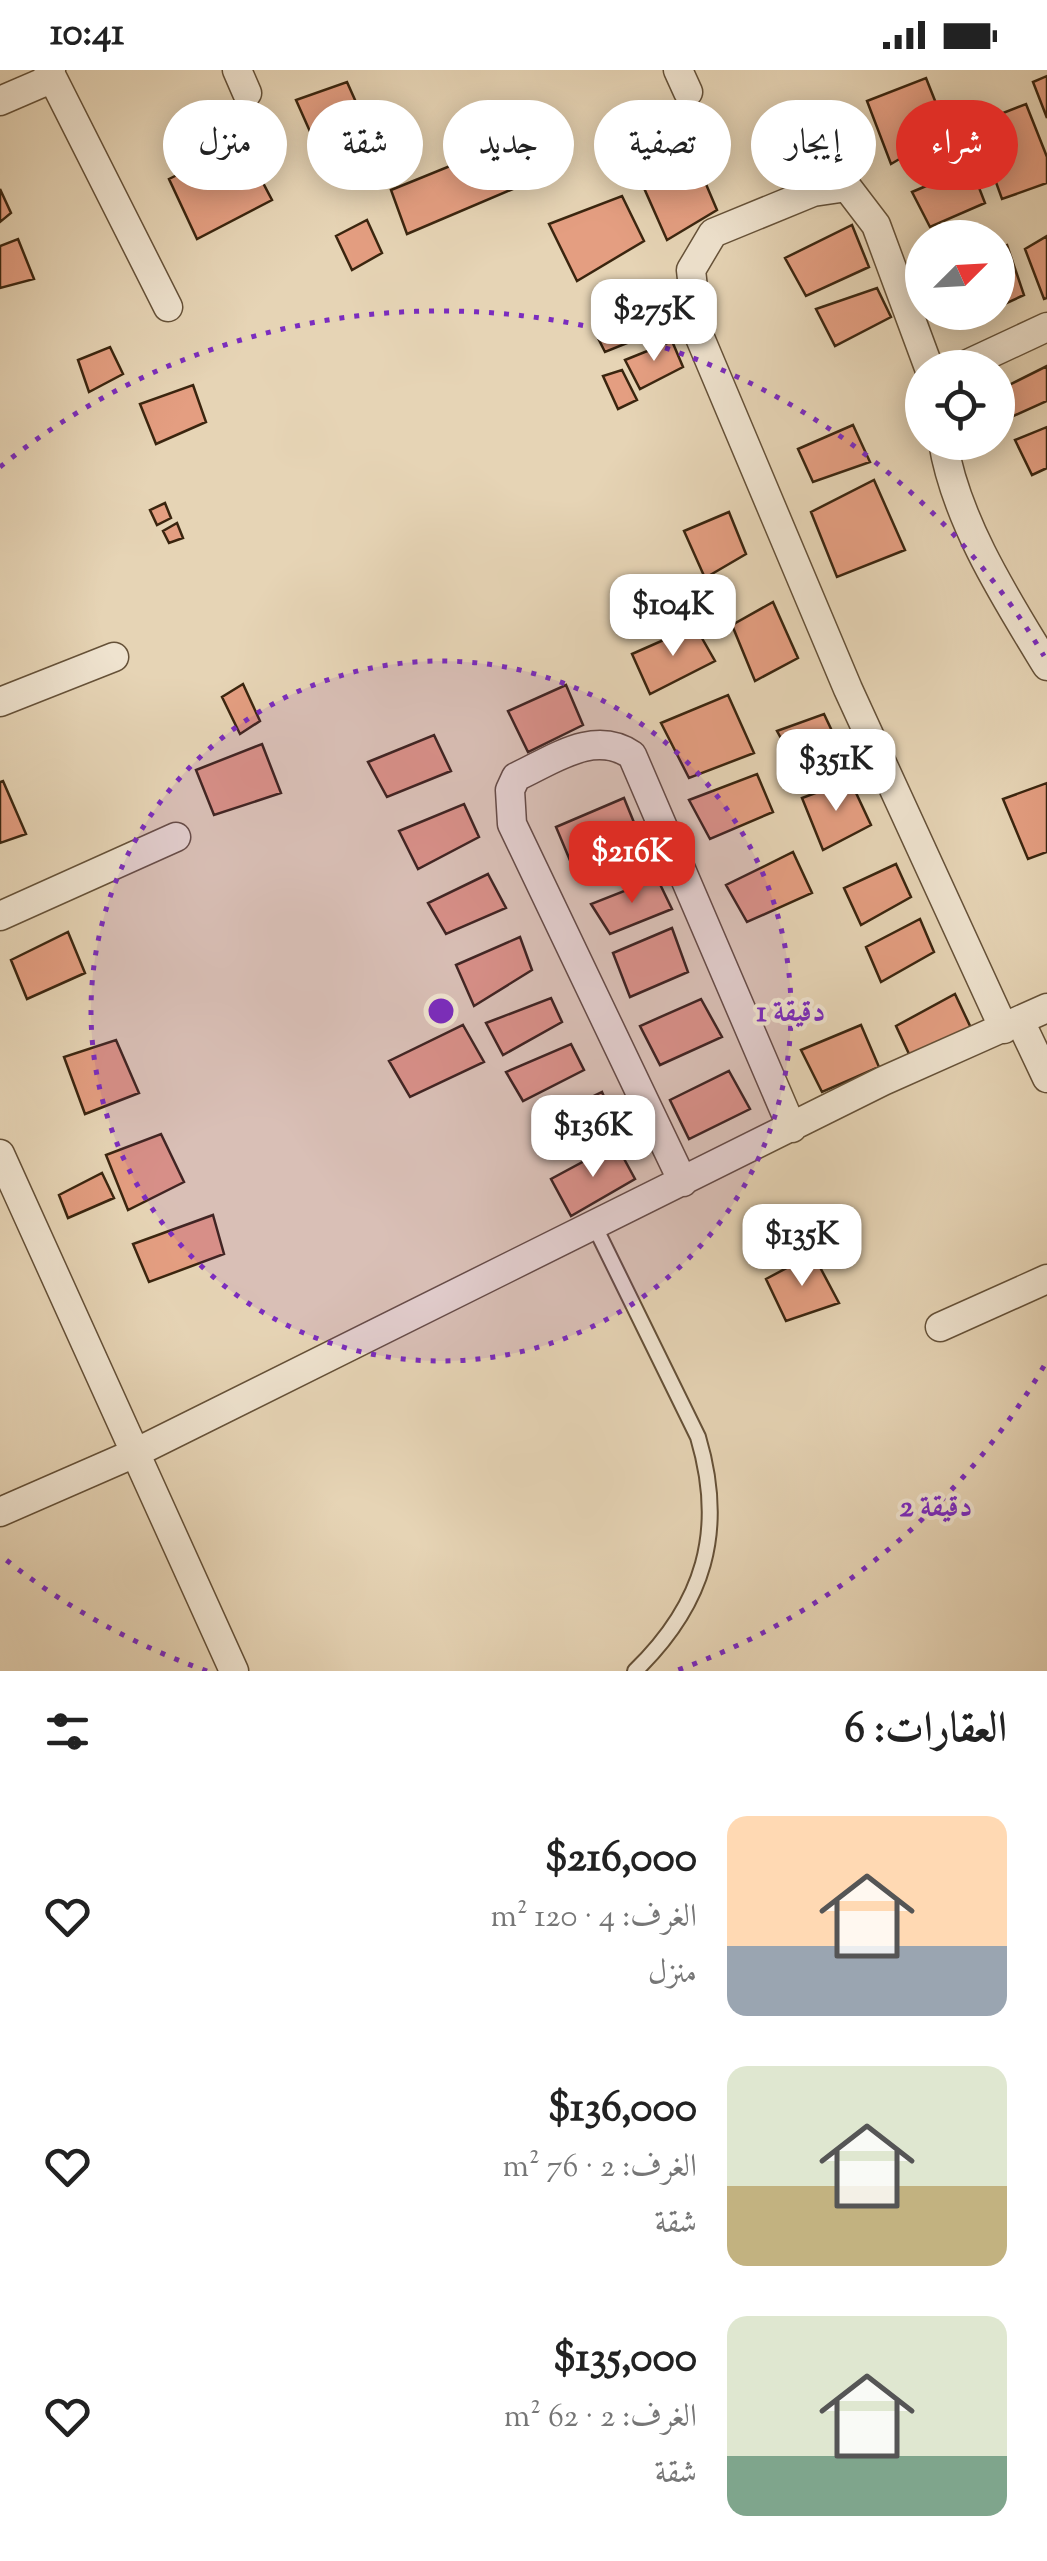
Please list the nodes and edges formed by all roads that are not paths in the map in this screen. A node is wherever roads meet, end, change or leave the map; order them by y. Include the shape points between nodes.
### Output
1 (51, 72) edge
2 (0, 101) edge
3 (168, 308) dead end
4 (1047, 327) edge
5 (922, 350) edge
6 (998, 350) edge
7 (946, 460) edge
8 (114, 658) dead end
9 (1047, 666) edge
10 (0, 702) edge
11 (176, 837) dead end
12 (0, 916) edge
13 (1047, 1008) edge
14 (1012, 1025) junction
15 (1047, 1078) edge
16 (792, 1128) junction
17 (0, 1154) edge
18 (683, 1182) junction
19 (594, 1225) junction
20 (1047, 1279) edge
21 (940, 1328) dead end
22 (135, 1453) junction
23 (0, 1512) edge
24 (234, 1671) edge
25 (635, 1671) edge

1 - 2 street via 44,82
1 - 3 street
4 - 6 street
5 - 14 street via 876,225 847,187 813,192 713,233 690,270 698,333 848,689
7 - 9 street via 984,557
8 - 10 street
11 - 12 street
13 - 14 street
14 - 15 street
14 - 16 street
16 - 18 street
16 - 18 street via 632,755 607,743 585,746 516,777 512,824
17 - 22 street
18 - 19 street
19 - 22 street
19 - 25 lane via 708,1470 706,1556 691,1601 668,1638
20 - 21 street
22 - 23 street
22 - 24 street

